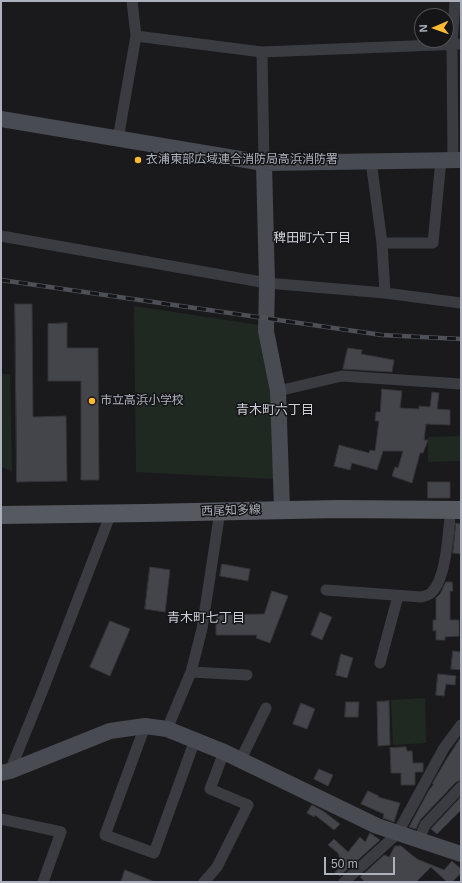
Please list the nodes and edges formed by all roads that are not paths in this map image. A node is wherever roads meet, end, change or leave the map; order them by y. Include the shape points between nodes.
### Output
1 (132, 1) edge
2 (455, 1) edge
3 (136, 36) junction
4 (456, 44) edge
5 (262, 52) junction
6 (1, 119) edge
7 (118, 138) junction
8 (452, 160) edge
9 (371, 161) junction
10 (264, 163) junction
11 (1, 236) edge
12 (382, 242) junction
13 (267, 283) junction
14 (385, 293) junction
15 (461, 303) edge
16 (461, 384) edge
17 (278, 391) junction
18 (282, 509) junction
19 (456, 509) edge
20 (220, 511) junction
21 (111, 513) junction
22 (1, 514) edge
23 (326, 590) dead end
24 (398, 596) junction
25 (380, 663) dead end
26 (191, 672) junction
27 (247, 675) dead end
28 (266, 708) dead end
29 (461, 725) edge
30 (144, 726) junction
31 (167, 729) junction
32 (195, 740) junction
33 (224, 752) junction
34 (240, 761) junction
35 (6, 772) edge
36 (461, 787) edge
37 (1, 819) edge
38 (397, 834) junction
39 (419, 840) junction
40 (461, 854) edge
41 (43, 882) edge
42 (204, 882) edge
43 (344, 882) edge

1 - 3 street
2 - 4 street
3 - 5 street
3 - 7 street
4 - 5 street
4 - 8 street
5 - 10 street
6 - 7 street
7 - 10 street
8 - 9 street
8 - 12 street via 433,243
9 - 10 street
9 - 12 street
10 - 13 street
11 - 13 street
12 - 14 street
13 - 14 street
13 - 17 street via 266,332
14 - 15 street
16 - 17 street via 342,376
17 - 18 street
18 - 19 main road, 西尾知多線
18 - 20 main road, 西尾知多線
19 - 24 street via 438,585 431,594 421,597
20 - 21 main road, 西尾知多線
20 - 26 street via 202,629
21 - 22 main road, 西尾知多線
21 - 35 street via 47,680
23 - 24 street
24 - 25 street
26 - 27 street
26 - 31 street
28 - 34 street
29 - 38 street via 444,748
30 - 31 street
30 - 32 street via 105,835 154,853
30 - 35 street via 110,731
31 - 32 street
32 - 33 street
33 - 34 street
33 - 42 street via 210,789 248,805 217,867
34 - 38 street
36 - 39 street via 425,825
37 - 41 street via 61,832
38 - 39 street
38 - 43 street
39 - 40 street

